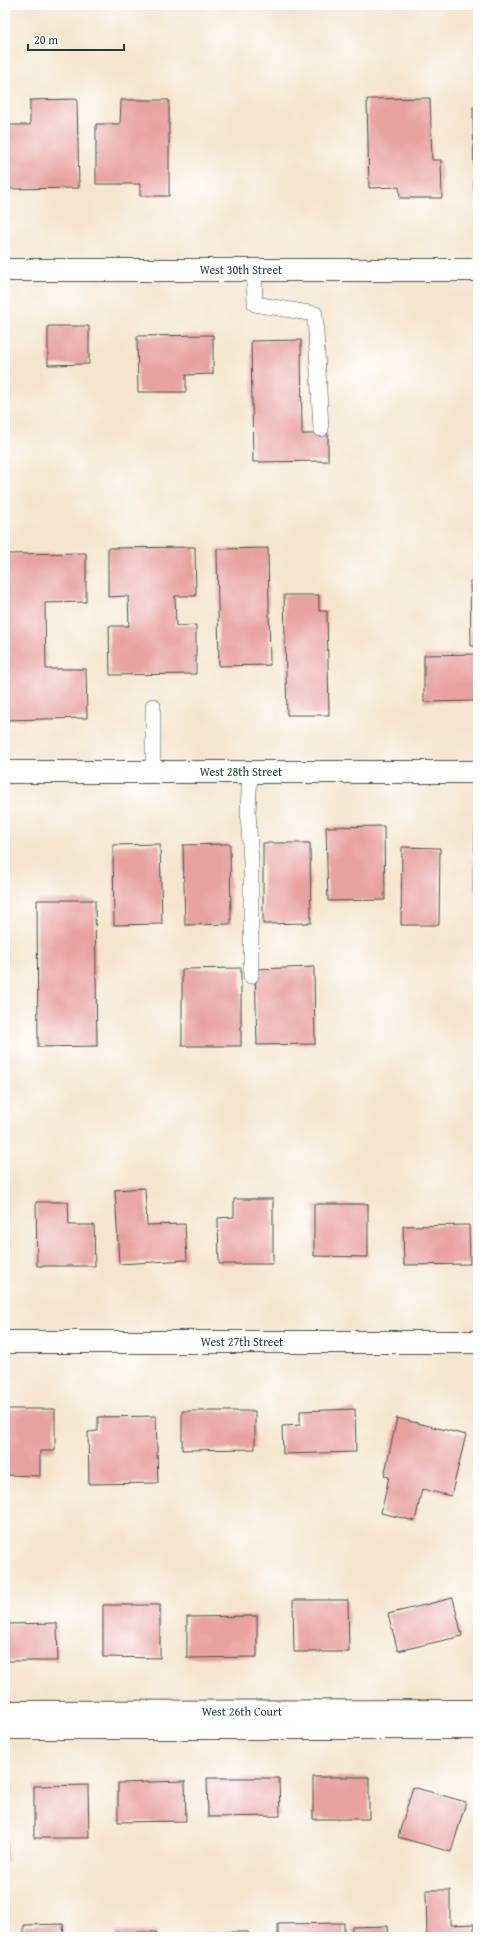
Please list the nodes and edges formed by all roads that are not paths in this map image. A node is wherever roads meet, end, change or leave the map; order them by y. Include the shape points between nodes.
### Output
1 (5, 270) edge
2 (254, 270) junction
3 (478, 270) edge
4 (321, 429) dead end
5 (153, 706) dead end
6 (5, 772) edge
7 (153, 772) junction
8 (250, 772) junction
9 (478, 772) edge
10 (251, 976) dead end
11 (5, 1342) edge
12 (478, 1342) edge
13 (5, 1712) edge
14 (478, 1712) edge
15 (5, 1728) edge
16 (478, 1728) edge

1 - 2 street, West 30th Street
2 - 3 street, West 30th Street
2 - 4 lane via 255,304 315,314
5 - 7 lane
6 - 7 street, West 28th Street
7 - 8 street, West 28th Street
8 - 9 street, West 28th Street
8 - 10 lane via 248,812 251,862
11 - 12 street, West 27th Street
13 - 14 street, West 26th Court
15 - 16 street, West 26th Court

